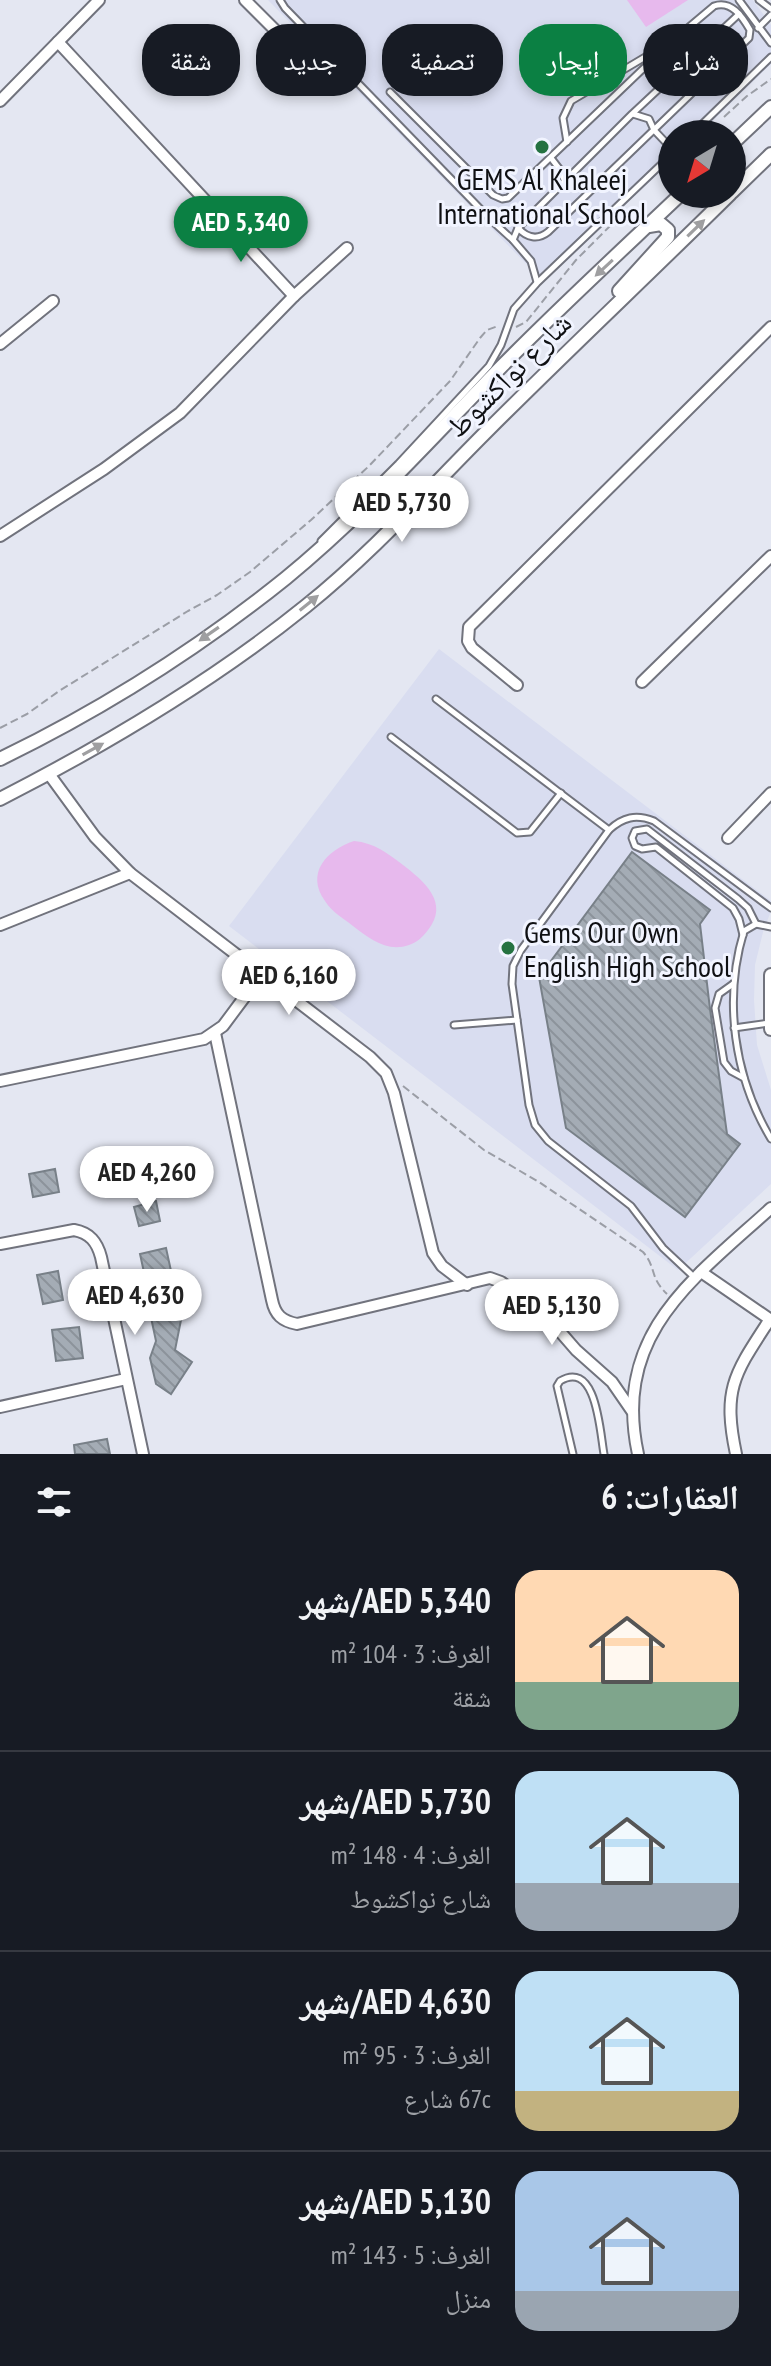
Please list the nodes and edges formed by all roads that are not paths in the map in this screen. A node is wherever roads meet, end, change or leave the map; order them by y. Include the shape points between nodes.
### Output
1 (99, 0) edge
2 (245, 0) edge
3 (280, 0) edge
4 (739, 0) edge
5 (759, 0) edge
6 (771, 12) edge
7 (739, 14) junction
8 (269, 24) edge
9 (693, 24) edge
10 (758, 28) junction
11 (58, 42) junction
12 (771, 43) edge
13 (771, 57) edge
14 (643, 59) edge
15 (643, 69) edge
16 (394, 96) edge
17 (0, 101) edge
18 (771, 107) edge
19 (632, 114) junction
20 (706, 120) edge
21 (654, 130) junction
22 (746, 131) edge
23 (658, 135) edge
24 (567, 142) junction
25 (771, 154) edge
26 (551, 157) junction
27 (658, 165) edge
28 (746, 178) edge
29 (564, 181) junction
30 (667, 208) edge
31 (715, 208) edge
32 (649, 226) junction
33 (518, 228) junction
34 (513, 240) junction
35 (347, 248) dead end
36 (537, 283) junction
37 (294, 296) junction
38 (53, 301) dead end
39 (771, 327) edge
40 (585, 334) junction
41 (0, 344) edge
42 (0, 536) edge
43 (316, 552) junction
44 (771, 556) edge
45 (642, 682) dead end
46 (517, 685) dead end
47 (436, 699) dead end
48 (391, 737) dead end
49 (0, 759) edge
50 (49, 774) junction
51 (561, 793) junction
52 (771, 793) edge
53 (0, 799) edge
54 (609, 830) junction
55 (728, 838) dead end
56 (130, 873) junction
57 (771, 908) edge
58 (756, 924) junction
59 (0, 925) edge
60 (771, 927) edge
61 (743, 935) junction
62 (261, 975) junction
63 (771, 975) edge
64 (734, 983) junction
65 (517, 1020) junction
66 (770, 1023) edge
67 (454, 1025) dead end
68 (734, 1028) junction
69 (771, 1029) edge
70 (215, 1033) junction
71 (744, 1078) junction
72 (0, 1081) edge
73 (771, 1139) edge
74 (771, 1208) edge
75 (0, 1244) edge
76 (698, 1275) junction
77 (467, 1285) junction
78 (770, 1320) edge
79 (126, 1379) junction
80 (0, 1407) edge
81 (632, 1411) junction
82 (143, 1454) edge
83 (573, 1454) edge
84 (604, 1454) edge
85 (638, 1454) edge
86 (736, 1454) edge

1 - 11 street
2 - 8 street
3 - 34 lane
4 - 10 lane
5 - 6 lane
6 - 10 lane
7 - 9 lane via 718,3
7 - 19 lane
7 - 21 lane via 749,38
10 - 12 lane
11 - 17 street
11 - 37 street
13 - 20 lane
14 - 24 lane via 571,101 563,118
15 - 24 lane
16 - 26 lane via 497,198 508,198
18 - 22 street
19 - 21 lane via 649,119
19 - 29 lane
21 - 23 lane
21 - 33 lane via 545,234 530,237
24 - 26 lane
25 - 28 street, شارع نواكشوط
26 - 29 lane
27 - 36 lane
29 - 33 lane
30 - 32 street, شارع نواكشوط
40 -> 31 street, شارع نواكشوط
32 - 40 street via 661,224 668,237
32 -> 43 street, شارع نواكشوط
33 - 34 lane
34 - 36 lane via 531,261
35 - 37 street
36 - 43 lane via 514,309 489,366 324,536
37 - 42 street via 180,413
38 - 41 street
39 - 46 street via 469,627 472,648
50 -> 40 street, شارع نواكشوط via 175,700 305,607 410,511
43 -> 49 street, شارع نواكشوط via 209,635 100,705
44 - 45 street
47 - 51 lane
48 - 51 lane via 517,833 530,832
50 - 53 street, شارع نواكشوط
50 - 56 street via 95,837
51 - 54 lane
52 - 55 street
54 - 57 lane via 635,817 654,821
54 - 65 lane via 516,957 511,974
56 - 59 street
56 - 62 street
58 - 60 lane
58 - 61 lane
58 - 61 lane via 738,899 647,829 635,831 635,846 656,847 729,904
61 - 64 lane
62 - 70 street
62 - 77 street via 386,1073 433,1253
63 - 66 street
64 - 68 lane
64 - 71 lane via 719,994 715,1008 724,1062
65 - 67 lane
65 - 76 lane via 531,1115 541,1134 631,1206 663,1248
66 - 68 lane
66 - 69 street
68 - 71 lane
70 - 72 street via 193,1043
70 - 77 street via 279,1317 297,1324
71 - 73 lane
74 - 76 street
75 - 79 street via 74,1230 90,1236 99,1249
76 - 78 street
76 - 81 street via 674,1300 645,1347
77 - 81 street via 490,1278 529,1301 601,1370
78 - 86 street via 736,1375 730,1398
79 - 80 street
79 - 82 street
81 - 85 street
83 - 84 lane via 557,1386 569,1377 591,1390

